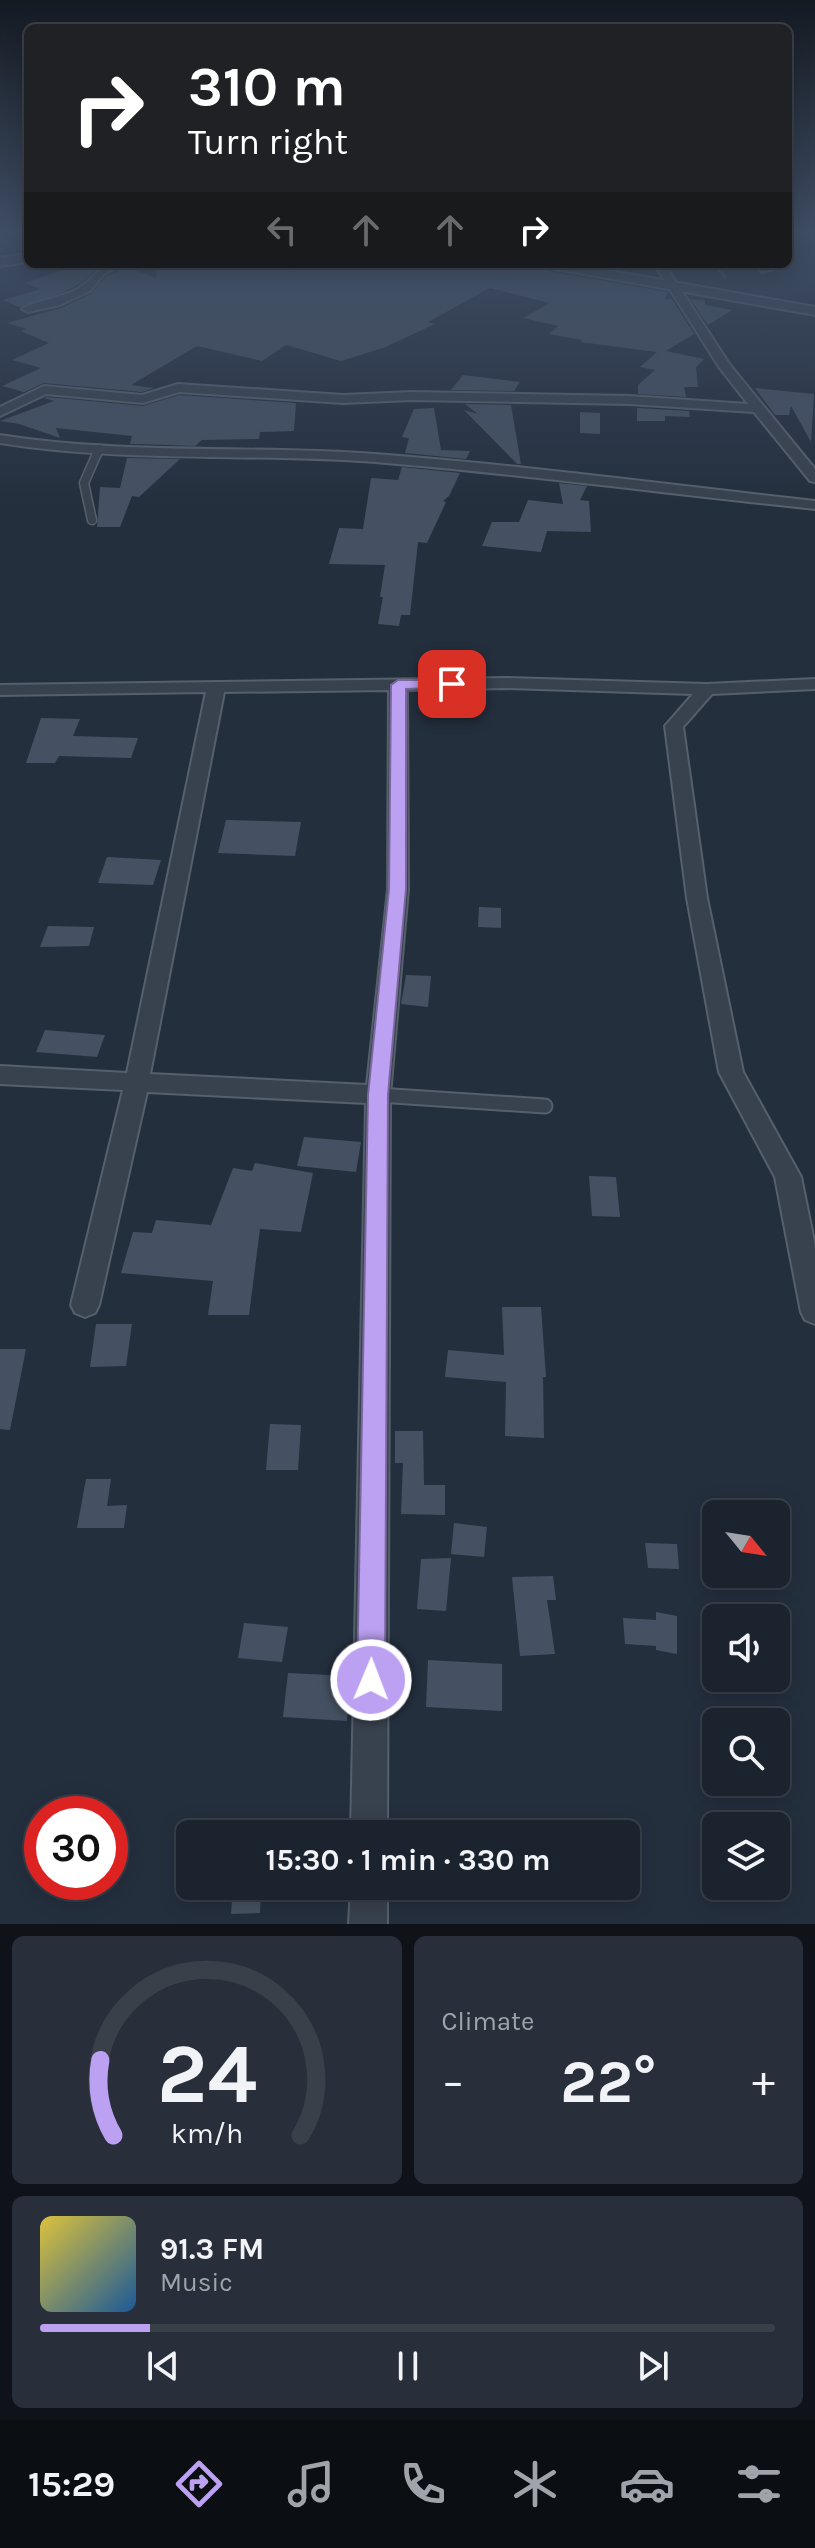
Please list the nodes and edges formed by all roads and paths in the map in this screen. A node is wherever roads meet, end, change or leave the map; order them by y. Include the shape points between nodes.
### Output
1 (695, 323) edge
2 (756, 408) junction
3 (0, 412) edge
4 (0, 439) edge
5 (99, 449) junction
6 (815, 478) edge
7 (815, 505) edge
8 (92, 520) dead end
9 (815, 684) edge
10 (398, 685) junction
11 (216, 686) junction
12 (707, 689) junction
13 (0, 690) edge
14 (0, 1075) edge
15 (137, 1082) junction
16 (378, 1095) junction
17 (545, 1106) dead end
18 (85, 1305) dead end
19 (815, 1312) edge
20 (369, 1820) edge
21 (369, 1900) edge
22 (368, 1924) edge

1 - 2 street
2 - 3 street via 615,400 343,399 178,388 143,399 44,390
2 - 6 street
4 - 5 street
5 - 7 street via 373,458
5 - 8 lane via 84,483
9 - 12 street
10 - 11 street
10 - 12 street
10 - 16 street via 398,889
11 - 13 street
11 - 15 street
12 - 19 street via 674,726 697,898 731,1072 788,1177
14 - 15 street
15 - 16 street
15 - 18 street
16 - 17 lane
16 - 20 street
21 - 22 street

